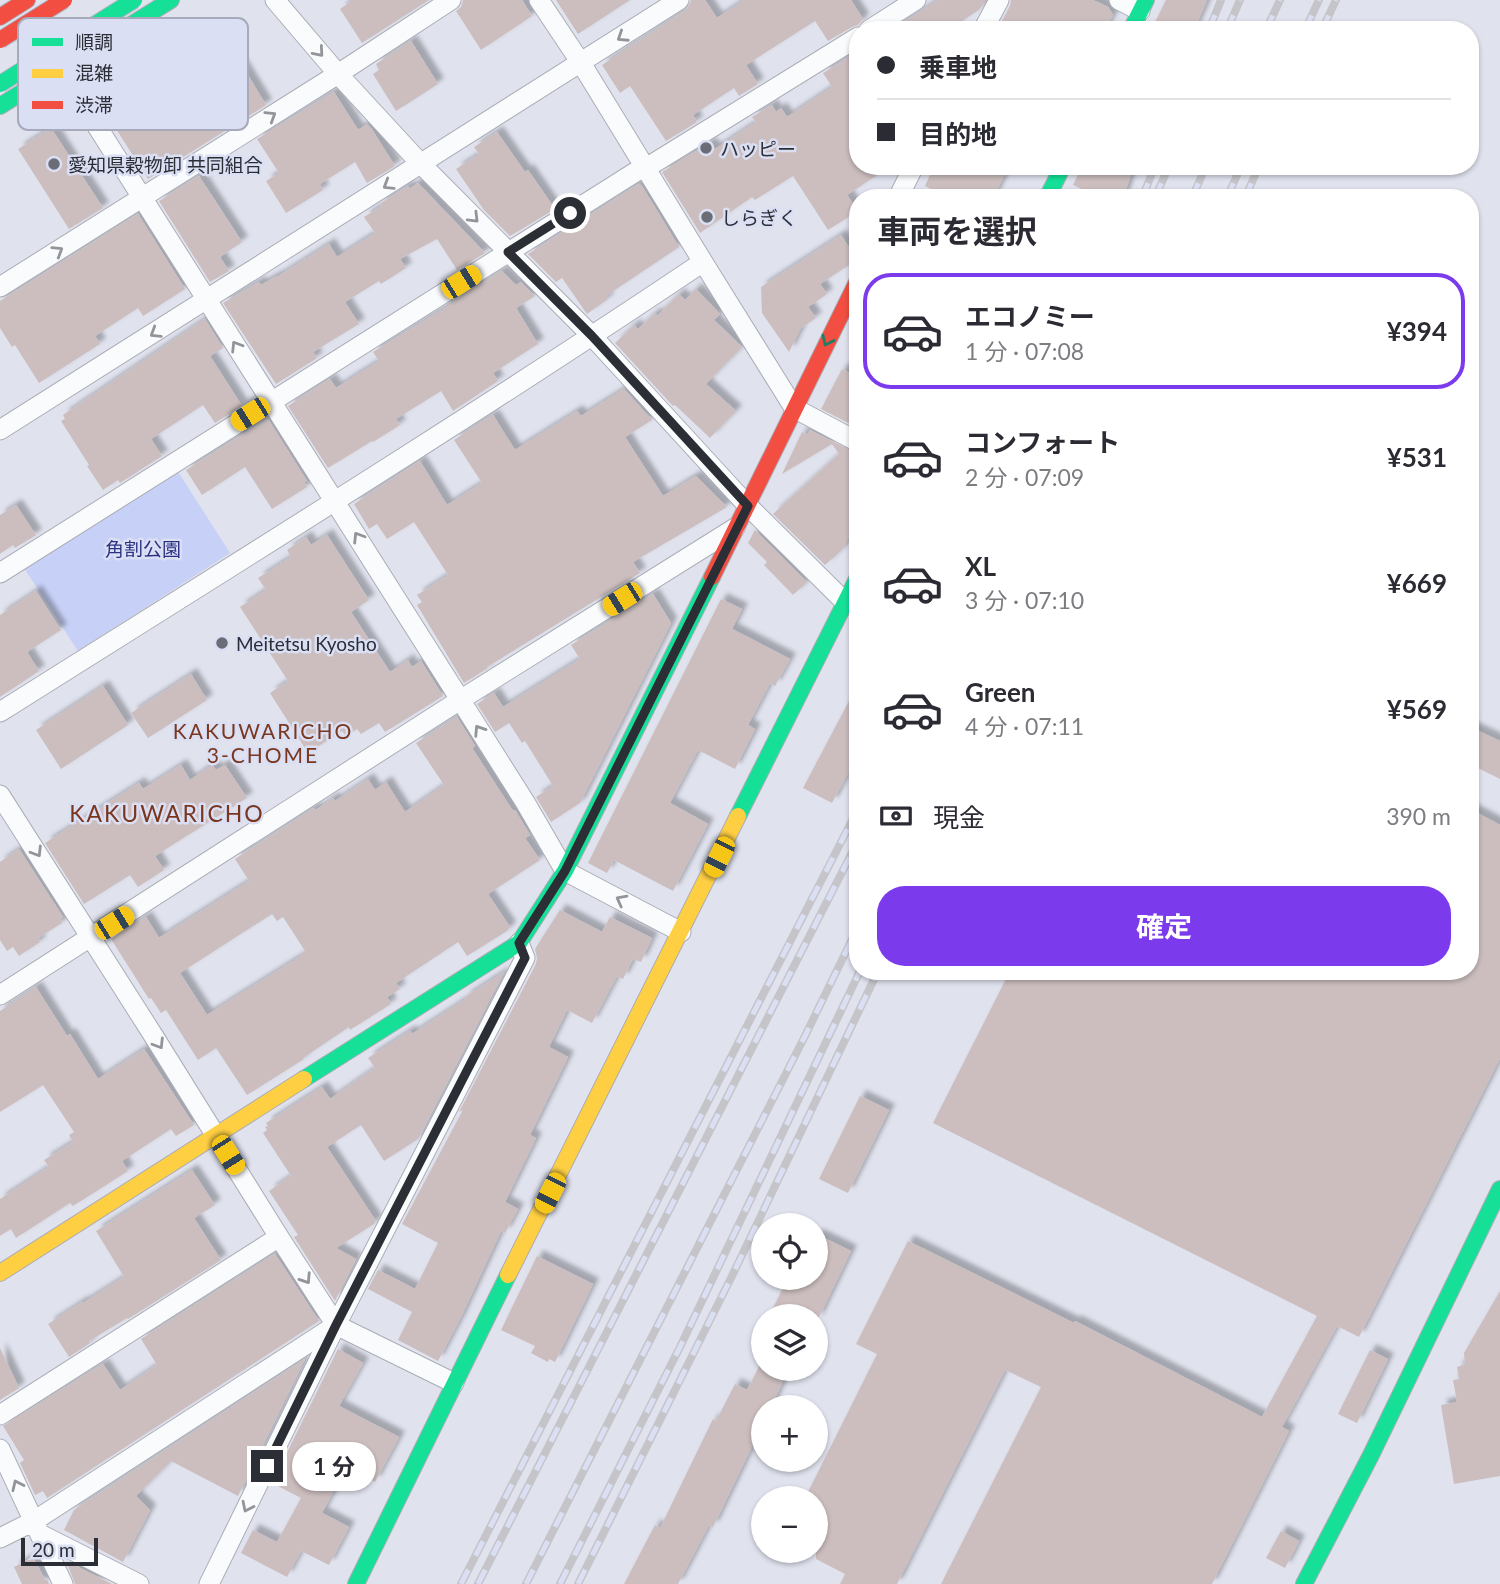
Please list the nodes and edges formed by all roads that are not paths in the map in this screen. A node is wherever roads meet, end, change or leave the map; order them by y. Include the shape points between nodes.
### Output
1 (64, 0) edge
2 (134, 0) edge
3 (171, 0) edge
4 (275, 0) edge
5 (451, 0) edge
6 (539, 0) edge
7 (679, 0) edge
8 (916, 0) edge
9 (999, 0) edge
10 (1119, 0) edge
11 (21, 2) edge
12 (1143, 6) edge
13 (0, 17) edge
14 (31, 18) edge
15 (35, 18) edge
16 (105, 18) edge
17 (141, 18) edge
18 (883, 21) edge
19 (988, 21) edge
20 (18, 29) edge
21 (0, 40) edge
22 (849, 43) edge
23 (581, 63) junction
24 (18, 73) edge
25 (338, 74) junction
26 (0, 84) edge
27 (18, 94) edge
28 (0, 106) edge
29 (100, 130) edge
30 (421, 164) junction
31 (646, 167) junction
32 (142, 197) junction
33 (508, 252) junction
34 (703, 262) junction
35 (0, 287) edge
36 (849, 298) edge
37 (207, 300) junction
38 (592, 336) junction
39 (271, 401) junction
40 (794, 408) junction
41 (0, 430) edge
42 (849, 437) edge
43 (335, 501) junction
44 (748, 506) junction
45 (737, 527) junction
46 (0, 573) edge
47 (849, 594) edge
48 (845, 602) junction
49 (460, 700) junction
50 (0, 712) edge
51 (0, 795) edge
52 (565, 871) junction
53 (681, 932) junction
54 (90, 938) junction
55 (519, 943) junction
56 (0, 995) edge
57 (215, 1135) junction
58 (1500, 1189) edge
59 (279, 1237) junction
60 (0, 1273) edge
61 (336, 1325) junction
62 (454, 1383) junction
63 (0, 1415) edge
64 (0, 1448) edge
65 (37, 1528) junction
66 (0, 1538) edge
67 (63, 1584) edge
68 (139, 1584) edge
69 (209, 1584) edge
70 (356, 1584) edge
71 (1304, 1584) edge

1 - 15 main road, bridge
2 - 16 main road, bridge
3 - 17 main road
4 -> 25 street
5 - 25 street
6 - 23 street
7 -> 23 street
8 - 18 street
9 - 19 street
10 - 12 street
11 - 13 main road
11 - 14 street
20 - 21 main road, bridge
22 - 31 street
23 - 30 street
23 - 31 street
24 - 26 main road, bridge
25 - 30 street
32 -> 25 street
27 - 28 main road
29 - 32 street
30 -> 33 street
30 -> 37 street
31 - 33 street
31 - 34 street
35 -> 32 street
32 - 37 street
33 - 38 street
33 - 39 street
34 - 38 street
34 - 40 street
36 -> 40 main road
39 -> 37 street
37 -> 41 street
38 - 43 street
38 - 44 street
39 - 43 street
39 - 46 street
40 - 42 street
40 - 44 main road
49 -> 43 street
43 - 50 street
44 - 45 main road
44 - 48 street
45 - 49 street
45 - 52 main road
47 - 48 main road
48 - 53 main road
52 -> 49 street
49 - 54 street
51 -> 54 street
53 -> 52 street
52 - 55 main road
53 - 62 main road
54 - 56 street
54 -> 57 street
55 - 57 main road
55 - 61 street via 525,958
57 - 59 street
57 - 60 main road
58 - 71 main road
59 -> 61 street
59 - 63 street
61 - 62 street
61 - 65 street
61 -> 69 street
62 - 70 main road
65 -> 64 street
65 - 66 street
65 - 67 street
65 - 68 street

